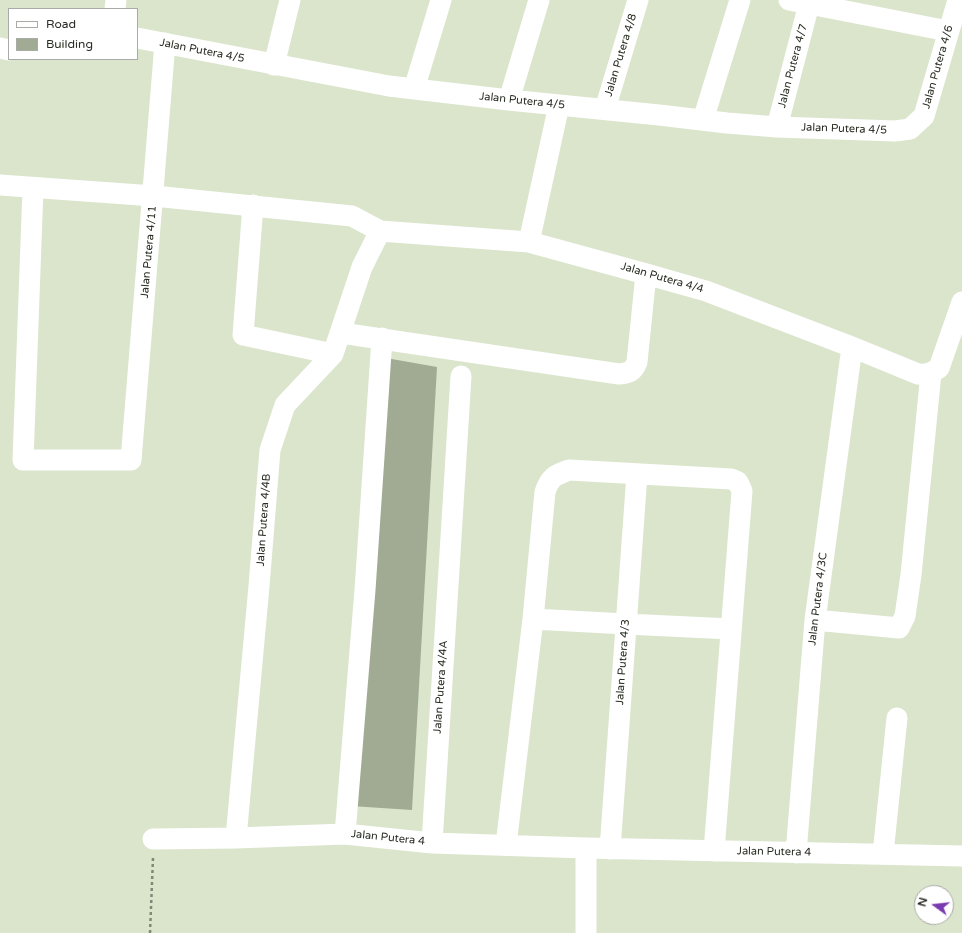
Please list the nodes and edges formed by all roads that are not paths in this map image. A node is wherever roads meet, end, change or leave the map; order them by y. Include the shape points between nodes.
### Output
1 (290, 0) edge
2 (441, 0) edge
3 (539, 0) edge
4 (638, 0) edge
5 (740, 0) edge
6 (789, 0) edge
7 (958, 0) edge
8 (809, 4) junction
9 (948, 31) junction
10 (138, 38) edge
11 (165, 43) junction
12 (274, 65) junction
13 (414, 89) junction
14 (508, 100) junction
15 (559, 106) junction
16 (605, 109) junction
17 (703, 120) junction
18 (776, 127) junction
19 (910, 129) joint
20 (0, 185) edge
21 (33, 188) junction
22 (154, 196) junction
23 (253, 205) junction
24 (380, 231) junction
25 (528, 242) junction
26 (646, 274) junction
27 (962, 302) edge
28 (341, 333) junction
29 (382, 338) junction
30 (852, 347) junction
31 (334, 354) junction
32 (931, 373) junction
33 (461, 376) dead end
34 (637, 474) junction
35 (533, 619) junction
36 (815, 620) junction
37 (626, 624) junction
38 (731, 629) junction
39 (898, 718) dead end
40 (345, 834) junction
41 (236, 838) junction
42 (153, 839) road end
43 (432, 842) junction
44 (506, 845) junction
45 (586, 848) junction
46 (610, 849) junction
47 (714, 851) junction
48 (796, 853) junction
49 (883, 854) junction
50 (962, 856) edge
51 (586, 933) edge

1 - 12 street
2 - 13 street
3 - 14 street
4 - 16 street, Jalan Putera 4/8
5 - 17 street
6 - 8 street
7 - 9 street, Jalan Putera 4/6
8 - 9 street
8 - 18 street, Jalan Putera 4/7
9 - 19 street, Jalan Putera 4/6 via 924,116
10 - 11 street, Jalan Putera 4/5
11 - 12 street, Jalan Putera 4/5
11 - 22 street, Jalan Putera 4/11
12 - 13 street, Jalan Putera 4/5
13 - 14 street, Jalan Putera 4/5
14 - 15 street, Jalan Putera 4/5
15 - 16 street, Jalan Putera 4/5
15 - 25 street
16 - 17 street, Jalan Putera 4/5
17 - 18 street, Jalan Putera 4/5
18 - 19 street, Jalan Putera 4/5
20 - 21 street
21 - 22 street
21 - 22 street, Jalan Putera 4/11 via 23,460 131,460
22 - 23 street
23 - 24 street via 352,216
23 - 31 street via 243,335
24 - 25 street, Jalan Putera 4/4
24 - 28 street, Jalan Putera 4/4B via 362,267
25 - 26 street, Jalan Putera 4/4
26 - 29 street via 637,362 634,370 628,374
26 - 30 street, Jalan Putera 4/4 via 706,291
27 - 32 street via 939,368
28 - 29 street
28 - 31 street, Jalan Putera 4/4B
29 - 40 street
30 - 32 street, Jalan Putera 4/4 via 918,374
30 - 36 street, Jalan Putera 4/3C
31 - 41 street, Jalan Putera 4/4B via 285,405 270,450
32 - 36 street via 906,616 899,628
33 - 43 street, Jalan Putera 4/4A
34 - 35 street via 569,470 554,475 548,483
34 - 37 street, Jalan Putera 4/3
34 - 38 street via 731,479 738,482 742,491
35 - 37 street
35 - 44 street
36 - 48 street, Jalan Putera 4/3C
37 - 38 street
37 - 46 street, Jalan Putera 4/3
38 - 47 street
39 - 49 street
40 - 41 street, Jalan Putera 4
40 - 43 street, Jalan Putera 4
41 - 42 street, Jalan Putera 4
43 - 44 street
44 - 45 street
45 - 46 street, Jalan Putera 4
45 - 51 street
46 - 47 street, Jalan Putera 4
47 - 48 street, Jalan Putera 4
48 - 49 street, Jalan Putera 4
49 - 50 street, Jalan Putera 4

